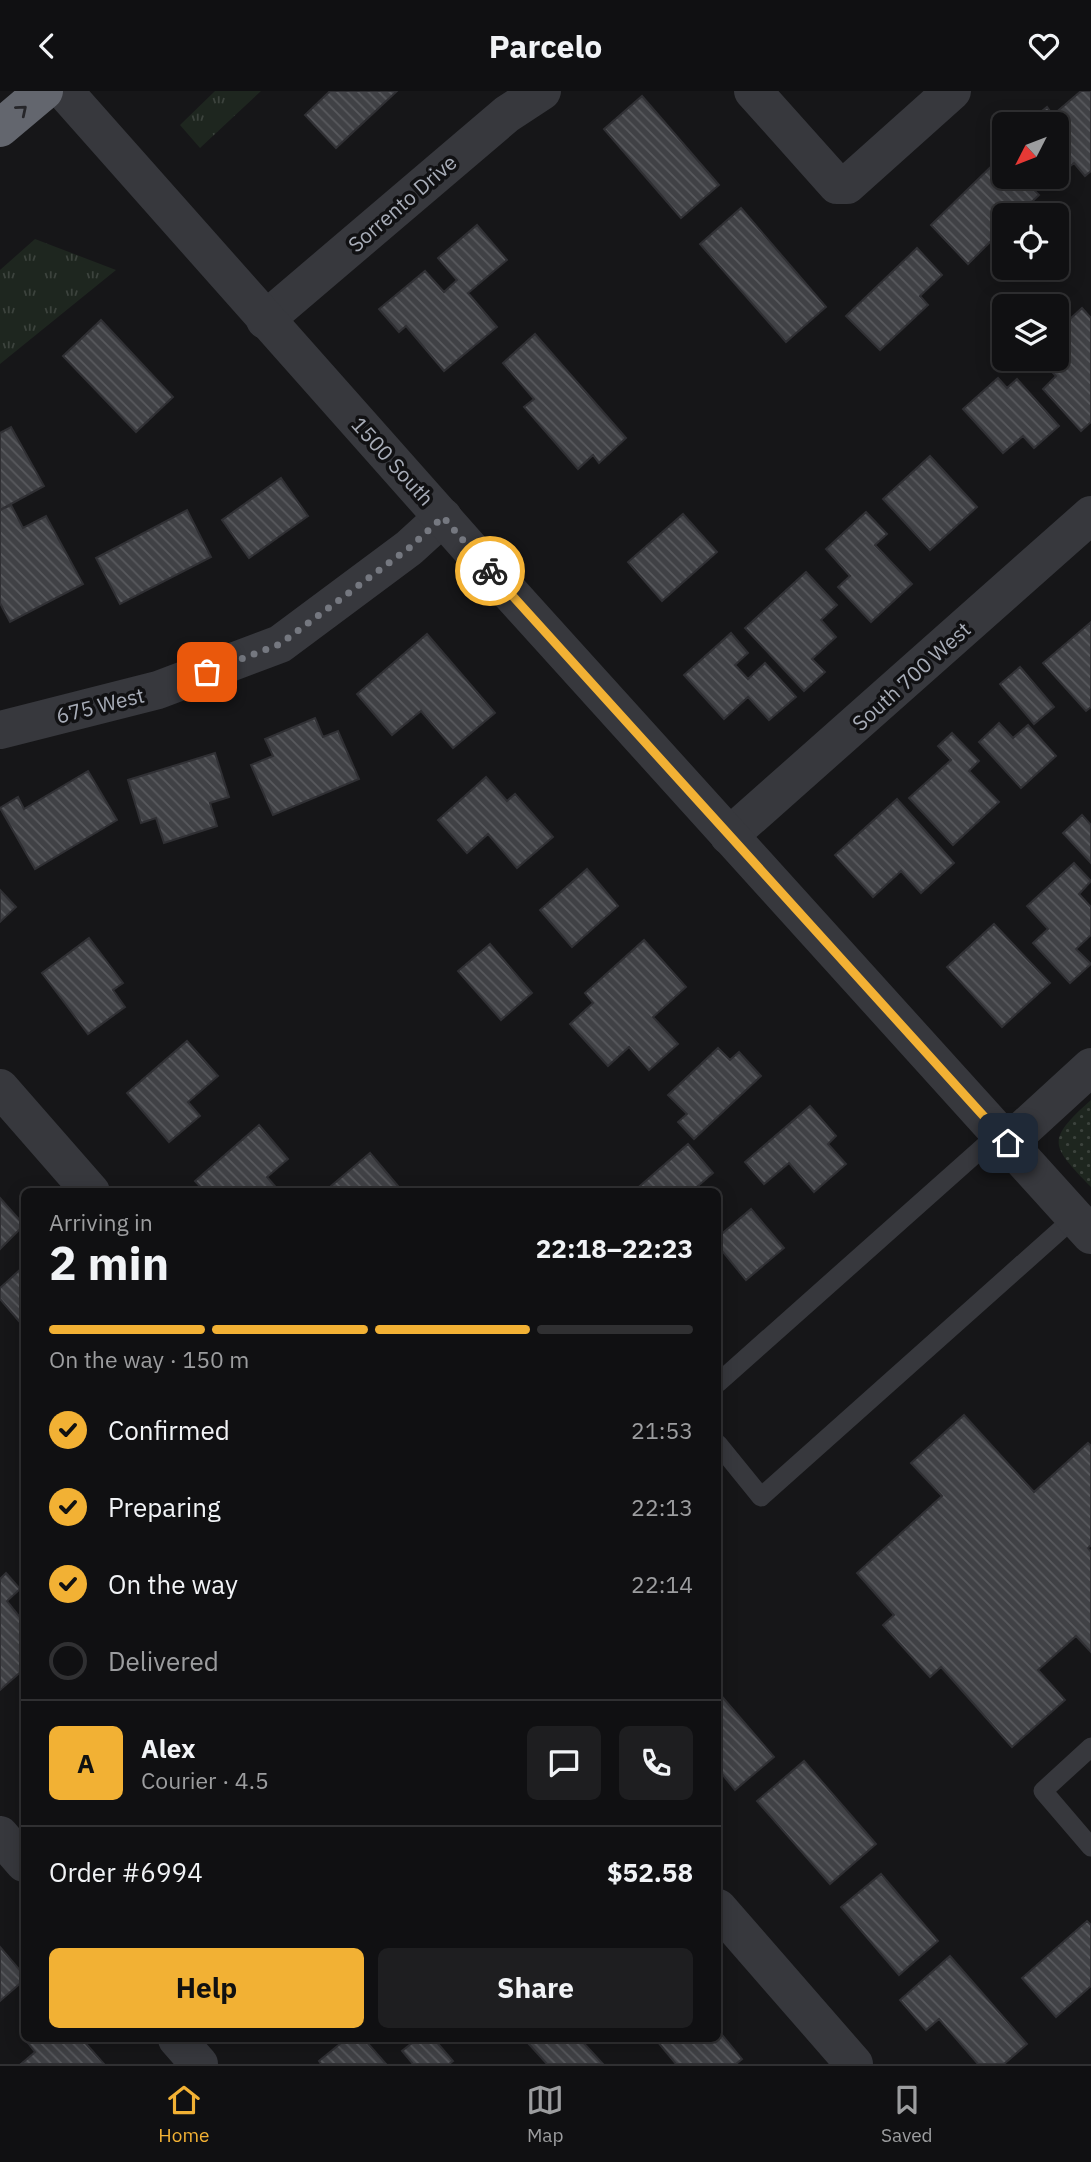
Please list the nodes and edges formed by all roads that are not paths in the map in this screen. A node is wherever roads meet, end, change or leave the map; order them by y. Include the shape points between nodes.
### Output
1 (44, 91) edge
2 (64, 91) edge
3 (542, 91) edge
4 (753, 91) edge
5 (951, 91) edge
6 (0, 128) edge
7 (265, 320) junction
8 (1091, 515) edge
9 (443, 517) junction
10 (0, 730) edge
11 (729, 836) junction
12 (1091, 1067) edge
13 (0, 1088) edge
14 (1004, 1138) junction
15 (88, 1188) edge
16 (1083, 1226) edge
17 (721, 1380) edge
18 (721, 1448) edge
19 (1091, 1748) edge
20 (0, 1835) edge
21 (1091, 1847) edge
22 (21, 1860) edge
23 (721, 1911) edge
24 (180, 2042) edge
25 (200, 2064) edge
26 (854, 2064) edge

6 -> 1 highway
2 - 7 street, 1500 South
3 - 7 street, Sorrento Drive via 507,114
4 - 5 street via 837,185 847,184
7 - 9 street, 1500 South
8 - 11 street, South 700 West
9 - 10 street, 675 West via 409,548 280,644 158,690
9 - 11 street, 1500 South
11 - 14 street, 1500 South
12 - 14 street
13 - 15 street
14 - 16 street, 1500 South
14 - 17 lane
16 - 18 lane via 761,1497
19 - 21 lane via 1043,1791
20 - 22 street
23 - 26 street
24 - 25 street

